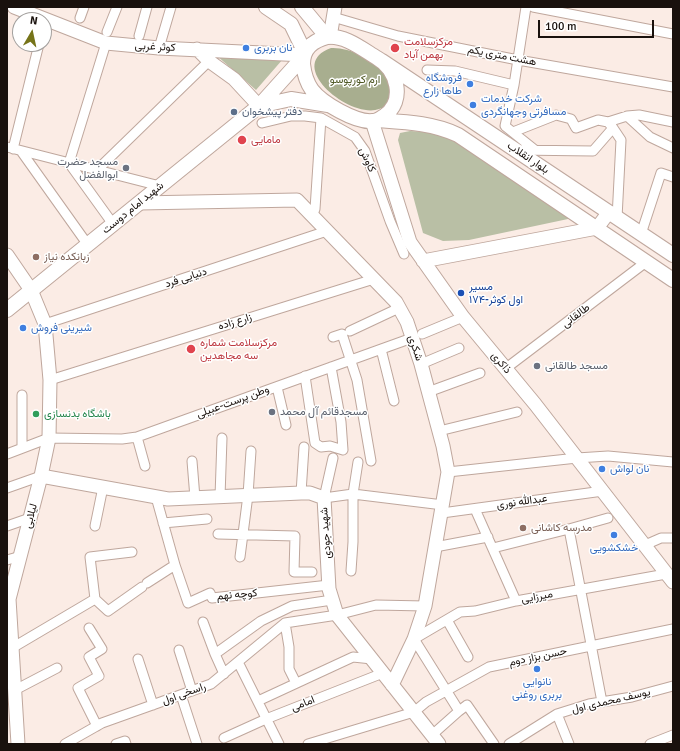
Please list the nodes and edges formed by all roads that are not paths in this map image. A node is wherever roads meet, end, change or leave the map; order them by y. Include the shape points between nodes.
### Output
1 (14, 7) edge
2 (84, 7) edge
3 (117, 7) edge
4 (147, 7) edge
5 (171, 7) edge
6 (266, 7) edge
7 (302, 7) edge
8 (526, 7) edge
9 (533, 7) edge
10 (25, 12) edge
11 (334, 12) edge
12 (80, 18) dead end
13 (52, 23) edge
14 (673, 34) edge
15 (139, 36) dead end
16 (328, 37) junction
17 (107, 38) junction
18 (159, 48) junction
19 (197, 49) junction
20 (37, 52) edge
21 (304, 55) junction
22 (518, 60) junction
23 (209, 61) junction
24 (382, 61) junction
25 (427, 70) dead end
26 (514, 85) junction
27 (673, 87) edge
28 (328, 105) junction
29 (259, 106) junction
30 (627, 116) junction
31 (321, 118) junction
32 (375, 121) junction
33 (673, 122) edge
34 (262, 123) dead end
35 (611, 125) junction
36 (513, 132) junction
37 (673, 148) edge
38 (14, 149) edge
39 (516, 150) junction
40 (535, 150) junction
41 (69, 163) junction
42 (97, 170) junction
43 (673, 177) edge
44 (160, 186) junction
45 (140, 203) junction
46 (613, 215) junction
47 (312, 216) junction
48 (113, 224) junction
49 (597, 228) junction
50 (328, 231) junction
51 (641, 234) junction
52 (88, 245) junction
53 (404, 254) dead end
54 (7, 255) edge
55 (673, 255) edge
56 (423, 261) junction
57 (646, 262) junction
58 (374, 279) junction
59 (673, 280) edge
60 (31, 290) junction
61 (399, 308) junction
62 (7, 310) edge
63 (463, 318) junction
64 (45, 324) junction
65 (350, 331) dead end
66 (417, 336) junction
67 (333, 337) dead end
68 (459, 348) dead end
69 (381, 349) junction
70 (351, 360) junction
71 (421, 364) junction
72 (331, 367) junction
73 (505, 369) junction
74 (480, 373) dead end
75 (305, 376) junction
76 (50, 380) junction
77 (277, 387) junction
78 (428, 392) junction
79 (22, 395) dead end
80 (394, 401) dead end
81 (517, 412) dead end
82 (286, 425) dead end
83 (439, 431) junction
84 (137, 437) junction
85 (49, 438) junction
86 (222, 438) dead end
87 (304, 447) dead end
88 (22, 448) junction
89 (251, 451) dead end
90 (7, 454) edge
91 (333, 458) dead end
92 (577, 458) junction
93 (192, 461) dead end
94 (371, 461) dead end
95 (358, 462) dead end
96 (673, 462) edge
97 (145, 466) dead end
98 (448, 472) junction
99 (41, 476) junction
100 (7, 488) edge
101 (103, 488) junction
102 (603, 491) junction
103 (301, 493) junction
104 (353, 494) junction
105 (248, 495) junction
106 (156, 497) junction
107 (220, 497) junction
108 (195, 498) junction
109 (324, 498) junction
110 (442, 509) junction
111 (475, 509) junction
112 (30, 518) junction
113 (608, 518) dead end
114 (207, 519) dead end
115 (163, 523) junction
116 (7, 526) edge
117 (96, 526) dead end
118 (570, 529) junction
119 (218, 534) dead end
120 (243, 535) junction
121 (488, 537) junction
122 (673, 538) edge
123 (645, 545) junction
124 (435, 547) junction
125 (492, 548) junction
126 (132, 552) dead end
127 (21, 556) junction
128 (240, 558) dead end
129 (7, 560) edge
130 (175, 565) junction
131 (351, 570) dead end
132 (312, 572) dead end
133 (670, 578) edge
134 (329, 585) junction
135 (581, 589) junction
136 (95, 599) junction
137 (332, 600) junction
138 (516, 601) junction
139 (425, 606) junction
140 (337, 615) junction
141 (447, 620) junction
142 (203, 622) dead end
143 (285, 623) junction
144 (89, 628) dead end
145 (673, 629) edge
146 (414, 639) junction
147 (591, 645) junction
148 (12, 648) junction
149 (179, 650) dead end
150 (215, 654) junction
151 (468, 657) dead end
152 (138, 659) dead end
153 (372, 659) junction
154 (238, 662) junction
155 (57, 668) dead end
156 (382, 672) junction
157 (224, 674) junction
158 (296, 683) junction
159 (392, 685) junction
160 (673, 686) edge
161 (15, 690) junction
162 (192, 691) junction
163 (446, 691) junction
164 (181, 695) junction
165 (258, 701) junction
166 (602, 702) junction
167 (153, 705) junction
168 (459, 711) junction
169 (414, 712) junction
170 (557, 714) junction
171 (266, 719) junction
172 (97, 726) junction
173 (673, 735) edge
174 (224, 738) dead end
175 (436, 740) edge
176 (76, 741) edge
177 (18, 744) edge
178 (65, 744) edge
179 (116, 744) edge
180 (126, 744) edge
181 (197, 744) edge
182 (279, 744) edge
183 (308, 744) edge
184 (494, 744) edge
185 (509, 744) edge
186 (569, 744) edge
187 (650, 744) edge

1 - 10 street, کوثر غربی
2 - 12 street
3 - 17 street
4 - 15 street
5 - 18 street
6 - 21 main road via 291,24
7 - 16 main road
8 - 22 street
9 - 14 street
11 - 16 street
11 - 22 street, هشت متری یکم via 398,36
13 - 17 street, کوثر غربی
16 - 21 main road via 318,40
16 - 24 main road via 343,40
17 - 18 street, کوثر غربی
17 - 41 street
18 - 19 street, کوثر غربی
19 - 21 street, کوثر غربی
19 - 23 street
20 - 38 street
21 - 28 main road via 306,78 312,90
21 - 29 main road, شهید امام دوست
22 - 26 street
22 - 27 street, هشت متری یکم
23 - 29 street via 234,79
23 - 42 street
24 - 32 main road via 393,74 397,97 388,113
24 - 39 main road, بلوار انقلاب
25 - 26 street via 456,71
26 - 36 street via 505,126
28 - 29 main road via 290,99
28 - 32 main road via 358,119
29 - 44 main road, شهید امام دوست
30 - 33 street via 639,115
30 - 35 street
30 - 37 street via 650,137
31 - 34 street, کاوش via 291,116
31 - 47 street via 315,210
31 - 53 street, کاوش via 355,137 365,151
32 - 49 main road, بلوار انقلاب via 436,126 458,135
32 - 56 street, ذاکری via 410,242
35 - 36 street via 598,120 576,128 571,119 556,115
35 - 40 street via 593,151
35 - 46 street via 621,140
36 - 40 street
38 - 41 street
38 - 52 street
39 - 40 street
39 - 46 main road, بلوار انقلاب
41 - 42 street
41 - 48 street
42 - 44 street
43 - 51 street via 661,173
44 - 45 main road, شهید امام دوست
45 - 47 street, شکری via 297,200
45 - 48 main road, شهید امام دوست
46 - 49 street
46 - 51 main road, بلوار انقلاب
47 - 50 street, شکری
48 - 52 main road, شهید امام دوست
49 - 56 street
49 - 57 main road, بلوار انقلاب
50 - 58 street, شکری
50 - 64 street, دنیایی فرد
51 - 55 main road, بلوار انقلاب
52 - 60 main road, شهید امام دوست
54 - 60 street, لیلابی
56 - 63 street, ذاکری
57 - 59 main road, بلوار انقلاب
57 - 73 street, طالقانی
58 - 61 street, شکری
58 - 76 street, زارع زاده
60 - 62 main road, شهید امام دوست
60 - 64 street, لیلابی
61 - 65 street
61 - 66 street, شکری
63 - 66 street, وطن پرست-عبیلی
63 - 73 street, ذاکری
64 - 76 street, لیلابی
66 - 69 street, وطن پرست-عبیلی
66 - 71 street, شکری
67 - 70 street via 342,334
68 - 71 street
69 - 70 street, وطن پرست-عبیلی
69 - 80 street
70 - 72 street, وطن پرست-عبیلی
70 - 94 street via 357,380
71 - 78 street, شکری
72 - 75 street, وطن پرست-عبیلی
72 - 75 street via 341,422 343,450 330,446 321,447 314,443
73 - 92 street, ذاکری
74 - 78 street
75 - 77 street, وطن پرست-عبیلی
76 - 85 street, لیلابی
77 - 82 street
77 - 84 street, وطن پرست-عبیلی
78 - 83 street, شکری
79 - 88 street
81 - 83 street
83 - 98 street, شکری
84 - 85 street, وطن پرست-عبیلی
84 - 97 street
85 - 88 street
85 - 99 street, لیلابی
86 - 107 street
87 - 103 street
88 - 90 street
89 - 105 street
91 - 109 street
92 - 96 street via 608,456
92 - 98 street
92 - 102 street, ذاکری
93 - 108 street
95 - 104 street
98 - 110 street, شکری
99 - 100 street
99 - 101 street, شهید جودی
99 - 112 street, لیلابی
101 - 106 street, شهید جودی
101 - 117 street
102 - 111 street, عبدالله نوری
102 - 123 street, ذاکری
103 - 105 street, شهید جودی
103 - 109 street, شهید جودی
104 - 109 street, عبدالله نوری
104 - 110 street, عبدالله نوری
104 - 131 street
105 - 107 street, شهید جودی
105 - 120 street
106 - 108 street, شهید جودی
106 - 115 street
107 - 108 street, شهید جودی
109 - 134 street, شهید جودی
110 - 111 street, عبدالله نوری
110 - 124 street, شکری
111 - 121 street
112 - 116 street
112 - 127 street, لیلابی
113 - 118 street
114 - 115 street
115 - 130 street
118 - 125 street
118 - 135 street
119 - 120 street
120 - 128 street
120 - 132 street via 295,536 294,572
121 - 124 street
121 - 125 street
122 - 123 street via 661,538
123 - 133 street, ذاکری
124 - 139 street, شکری
125 - 138 street
126 - 136 street via 90,557
127 - 129 street
127 - 148 street, لیلابی via 9,599
130 - 134 street, کوچه نهم via 188,603 210,594 212,598
130 - 136 street via 108,611
133 - 135 street, میرزایی
134 - 137 street, شهید جودی
135 - 138 street, میرزایی
135 - 147 street
136 - 148 street
137 - 140 street, شهید جودی
137 - 150 street via 292,606 261,621
138 - 141 street, میرزایی via 460,612
139 - 140 street via 376,605
139 - 146 street, شکری
140 - 143 street
140 - 153 street, شهید جودی
141 - 146 street, میرزایی
141 - 151 street
142 - 150 street
143 - 154 street, راسخی اول
143 - 158 street via 290,647 290,669
144 - 172 street via 102,649 89,657 100,676 78,688
145 - 147 street, حسن بزاز دوم
146 - 159 street, شکری
146 - 163 street
147 - 163 street, حسن بزاز دوم via 489,667
147 - 166 street
148 - 161 street, لیلابی
149 - 162 street
150 - 157 street
152 - 167 street
153 - 156 street, شهید جودی
153 - 158 street via 353,657
154 - 157 street, راسخی اول
154 - 165 street
155 - 161 street
156 - 159 street, شهید جودی
156 - 171 street, امامی
157 - 162 street, راسخی اول via 211,684
158 - 165 street
159 - 169 street, شهید جودی
160 - 166 street, یوسف محمدی اول
161 - 177 street, لیلابی
162 - 164 street, راسخی اول
163 - 168 street
163 - 169 street, حسن بزاز دوم
164 - 167 street, راسخی اول
164 - 181 street
165 - 171 street
166 - 170 street, یوسف محمدی اول
167 - 172 street, راسخی اول
168 - 175 street
168 - 184 street via 467,705
169 - 175 street, شهید جودی
169 - 183 street
170 - 185 street, یوسف محمدی اول
170 - 186 street
171 - 174 street, امامی
171 - 182 street
172 - 176 street, راسخی اول
173 - 187 street
176 - 178 street, راسخی اول
179 - 180 street via 125,741

